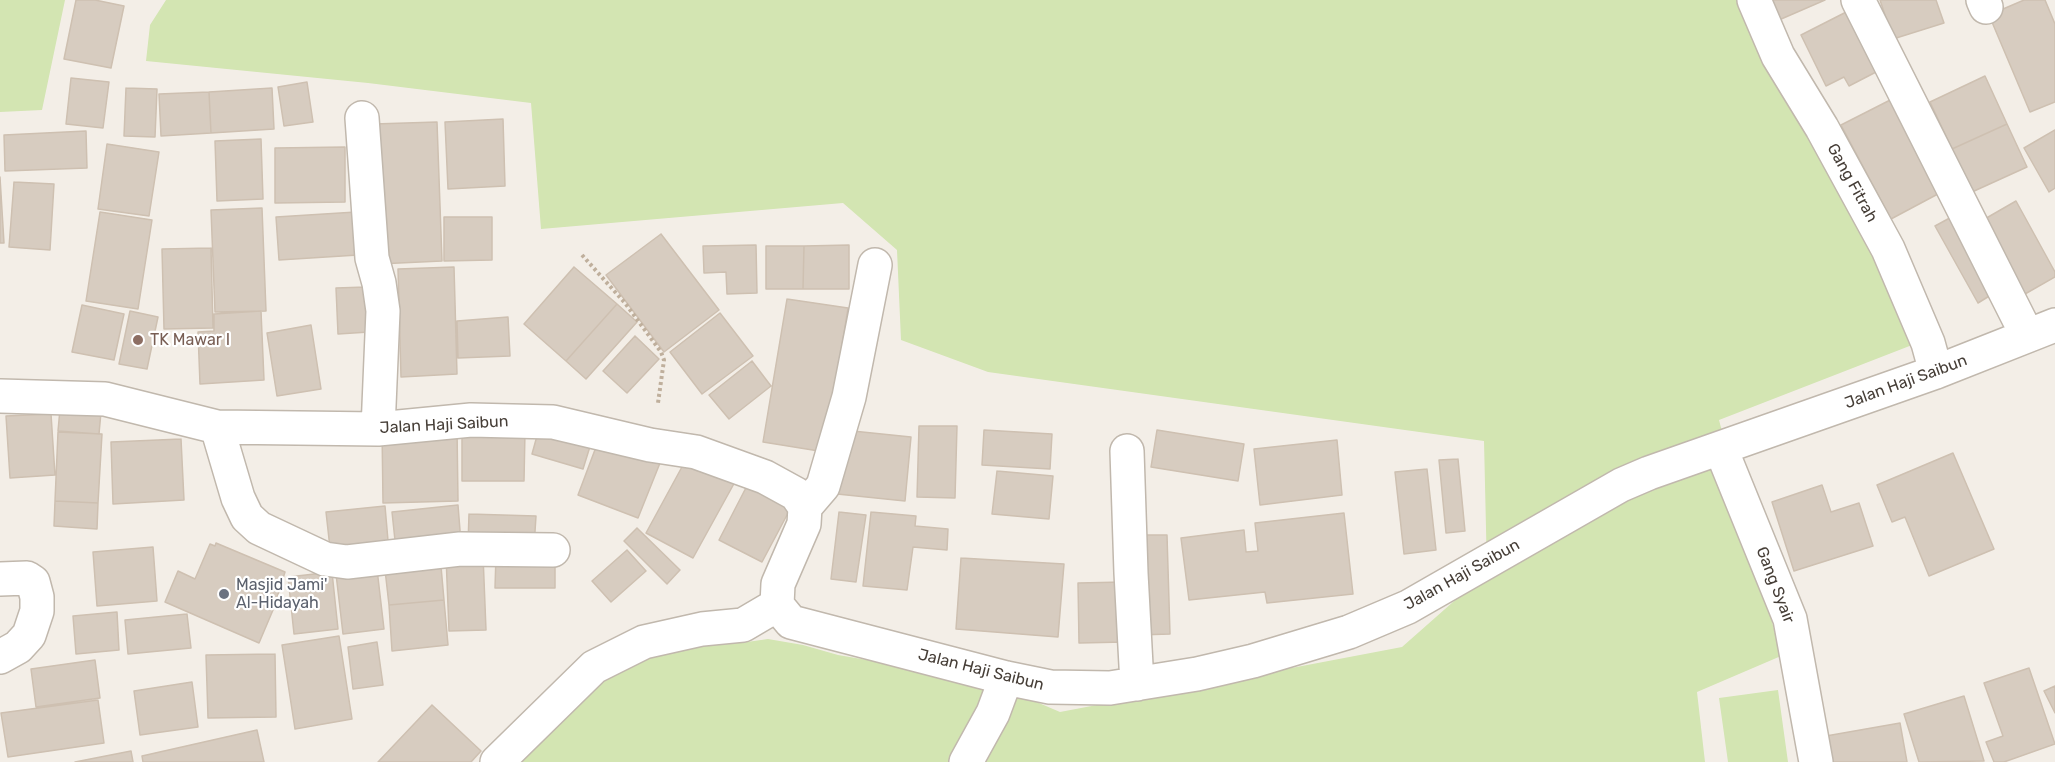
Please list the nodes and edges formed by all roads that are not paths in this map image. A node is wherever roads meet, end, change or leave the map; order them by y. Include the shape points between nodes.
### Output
1 (1754, 0) edge
2 (1858, 0) edge
3 (362, 118) dead end
4 (875, 265) dead end
5 (2041, 330) edge
6 (1936, 372) junction
7 (0, 396) edge
8 (216, 427) junction
9 (378, 429) junction
10 (1721, 449) junction
11 (1127, 451) dead end
12 (806, 507) junction
13 (553, 550) dead end
14 (0, 579) edge
15 (777, 605) junction
16 (0, 657) edge
17 (1006, 678) junction
18 (1137, 684) junction
19 (497, 762) edge
20 (966, 762) edge
21 (1816, 762) edge

1 - 6 street, Gang Fitrah via 1778,56 1888,249 1929,342
2 - 5 street
3 - 9 street via 372,258 382,311
4 - 12 street via 849,397 823,486
5 - 6 street, Jalan Haji Saibun
6 - 10 street, Jalan Haji Saibun
7 - 8 street, Jalan Haji Saibun via 105,399
8 - 9 street, Jalan Haji Saibun
8 - 13 street via 247,517 258,528 325,559 347,561 460,549
9 - 12 street, Jalan Haji Saibun via 471,420 553,422 696,452 765,477 796,494
10 - 18 street, Jalan Haji Saibun via 1621,485 1408,607 1349,632 1253,661
10 - 21 street, Gang Syair via 1790,619
11 - 18 street
12 - 15 street via 804,524 778,584
14 - 16 street via 27,579 33,582 37,597 29,635
15 - 17 street, Jalan Haji Saibun via 791,622
15 - 19 street via 743,625 644,642 594,667
17 - 18 street, Jalan Haji Saibun via 1050,687 1110,688
17 - 20 street via 993,714

